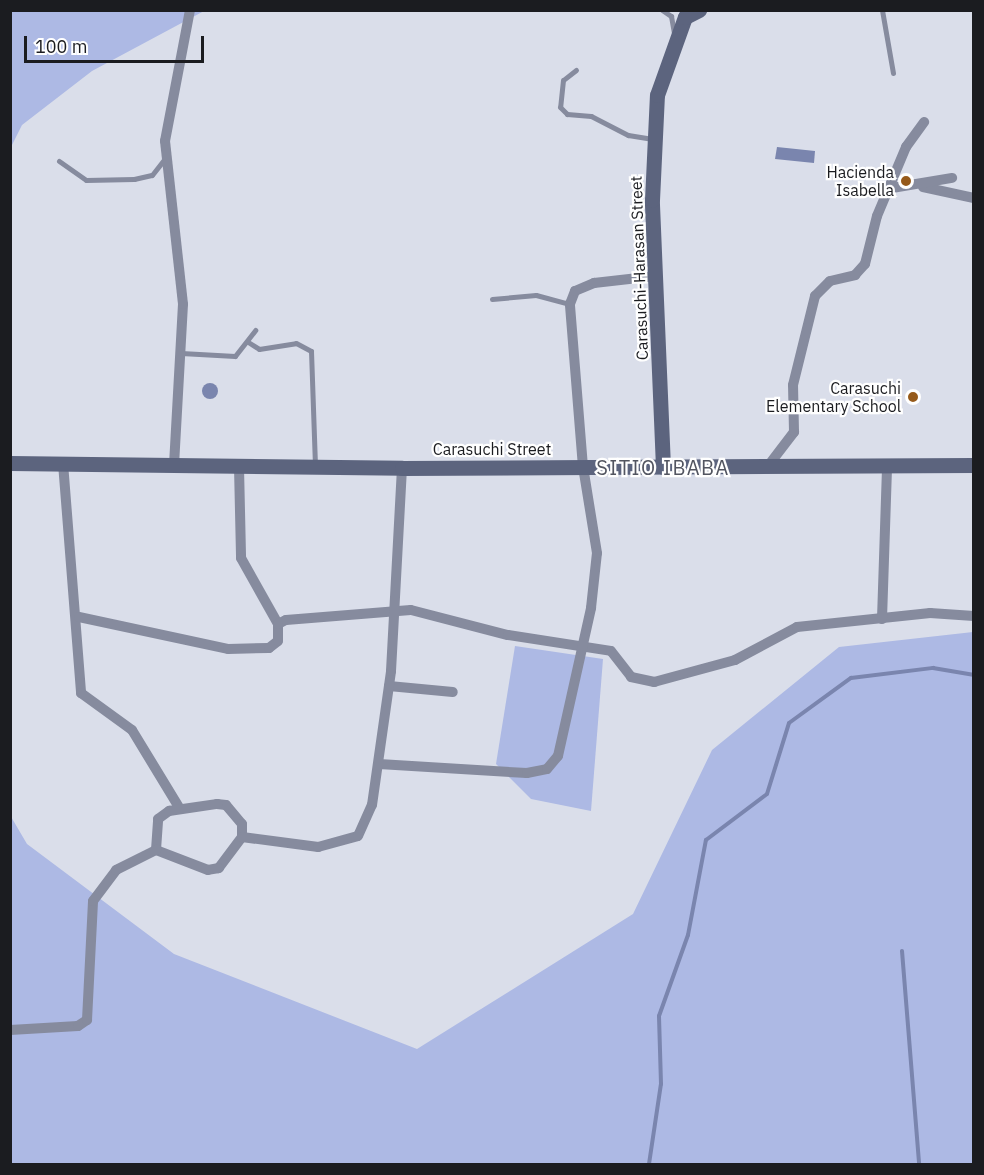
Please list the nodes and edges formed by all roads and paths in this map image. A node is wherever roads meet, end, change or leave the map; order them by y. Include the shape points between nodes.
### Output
1 (190, 10) edge
2 (662, 10) edge
3 (699, 10) edge
4 (882, 10) edge
5 (675, 37) junction
6 (576, 70) dead end
7 (892, 73) dead end
8 (924, 122) dead end
9 (655, 139) junction
10 (167, 156) junction
11 (59, 161) dead end
12 (952, 178) dead end
13 (920, 186) junction
14 (892, 188) junction
15 (974, 198) edge
16 (656, 276) junction
17 (492, 299) dead end
18 (570, 304) junction
19 (255, 330) dead end
20 (248, 342) junction
21 (181, 354) junction
22 (10, 463) edge
23 (63, 463) junction
24 (174, 465) junction
25 (887, 465) junction
26 (974, 465) edge
27 (768, 466) junction
28 (239, 467) junction
29 (315, 467) junction
30 (583, 467) junction
31 (663, 467) junction
32 (402, 468) junction
33 (393, 608) junction
34 (974, 616) edge
35 (79, 617) junction
36 (882, 619) junction
37 (278, 624) junction
38 (584, 646) junction
39 (389, 686) junction
40 (453, 692) dead end
41 (379, 764) junction
42 (180, 809) junction
43 (242, 837) junction
44 (156, 850) junction
45 (10, 1030) edge

1 - 10 street via 165,141
2 - 5 lane via 671,16
3 - 5 street, Carasuchi-Harasan Street via 685,17
4 - 7 lane
5 - 9 street, Carasuchi-Harasan Street via 657,95
6 - 9 lane via 562,80 560,107 567,114 591,116 628,135
8 - 14 street via 906,147
9 - 16 street, Carasuchi-Harasan Street
10 - 11 lane via 152,175 134,179 86,180
10 - 21 street via 183,304
12 - 13 street
13 - 14 street
13 - 15 street
14 - 27 street via 877,216 865,264 855,274 830,281 815,296 793,386 794,432
16 - 18 street via 594,283 575,291
16 - 31 street, Carasuchi-Harasan Street
17 - 18 lane via 536,295
18 - 30 street
19 - 20 lane
20 - 21 lane via 229,358
20 - 29 lane via 259,349 283,343 311,351
21 - 24 street
22 - 23 street, Carasuchi Street
23 - 24 street, Carasuchi Street
23 - 35 street
24 - 28 street, Carasuchi Street
25 - 26 street, Carasuchi Street
25 - 27 street, Carasuchi Street
25 - 36 street
27 - 31 street, Carasuchi Street
28 - 29 street, Carasuchi Street
28 - 37 street via 241,558
29 - 32 street, Carasuchi Street
30 - 31 street, Carasuchi Street
30 - 32 street, Carasuchi Street
30 - 38 street via 597,553
32 - 33 street
33 - 37 street
33 - 38 street
33 - 39 street
34 - 36 street via 930,613
35 - 37 street via 228,650 269,648 278,641
35 - 42 street via 81,693 132,730
36 - 38 street via 797,627 735,660 654,682 631,677 611,651
38 - 41 street via 558,756 547,769 527,773
39 - 40 street
39 - 41 street
41 - 43 street via 372,805 357,836 305,849
42 - 43 street via 226,805 242,824
42 - 44 street via 158,819
43 - 44 street via 219,868 208,870
44 - 45 street via 117,870 93,901 87,1020 78,1026

